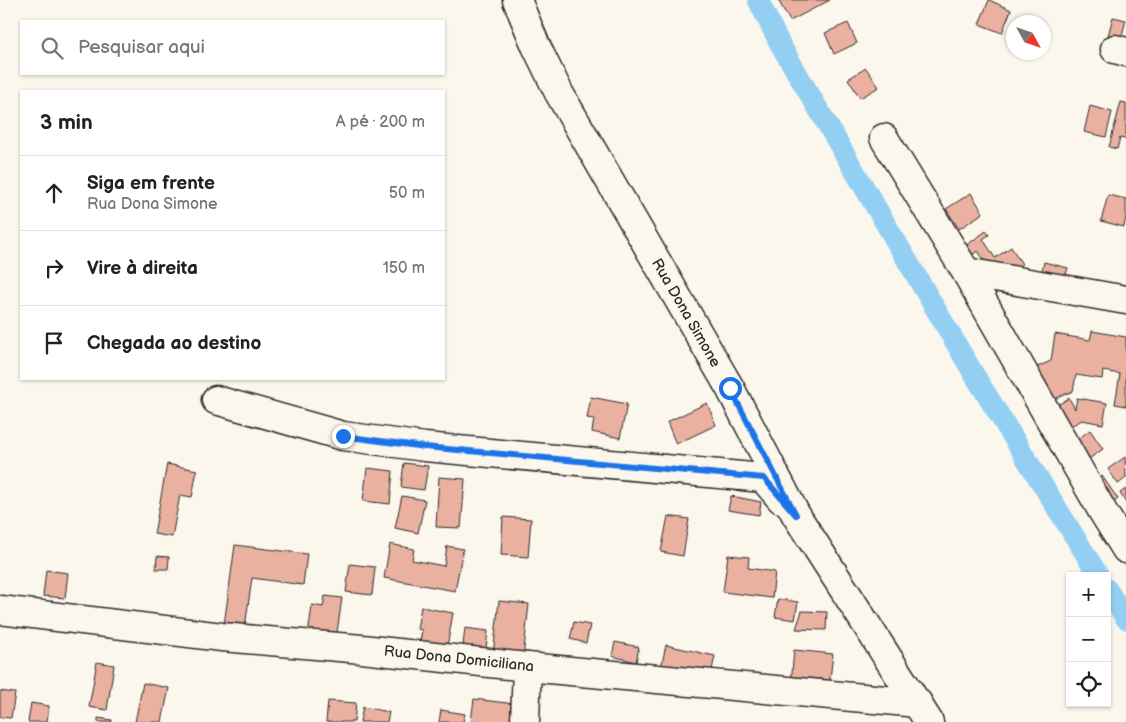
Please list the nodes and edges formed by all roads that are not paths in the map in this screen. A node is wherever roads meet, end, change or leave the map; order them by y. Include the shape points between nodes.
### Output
1 (517, 0) edge
2 (884, 138) dead end
3 (966, 272) junction
4 (1126, 300) edge
5 (216, 400) dead end
6 (796, 515) junction
7 (1126, 549) edge
8 (0, 610) edge
9 (527, 667) junction
10 (924, 713) edge
11 (525, 722) edge

1 - 6 street, Rua Dona Simone via 559,93 730,388
2 - 3 street
3 - 4 street
3 - 7 street
5 - 6 street via 343,436 425,447 764,478
6 - 10 street, Rua Dona Simone
8 - 9 street, Rua Dona Domiciliana via 222,637
9 - 10 street, Rua Dona Domiciliana
9 - 11 street

